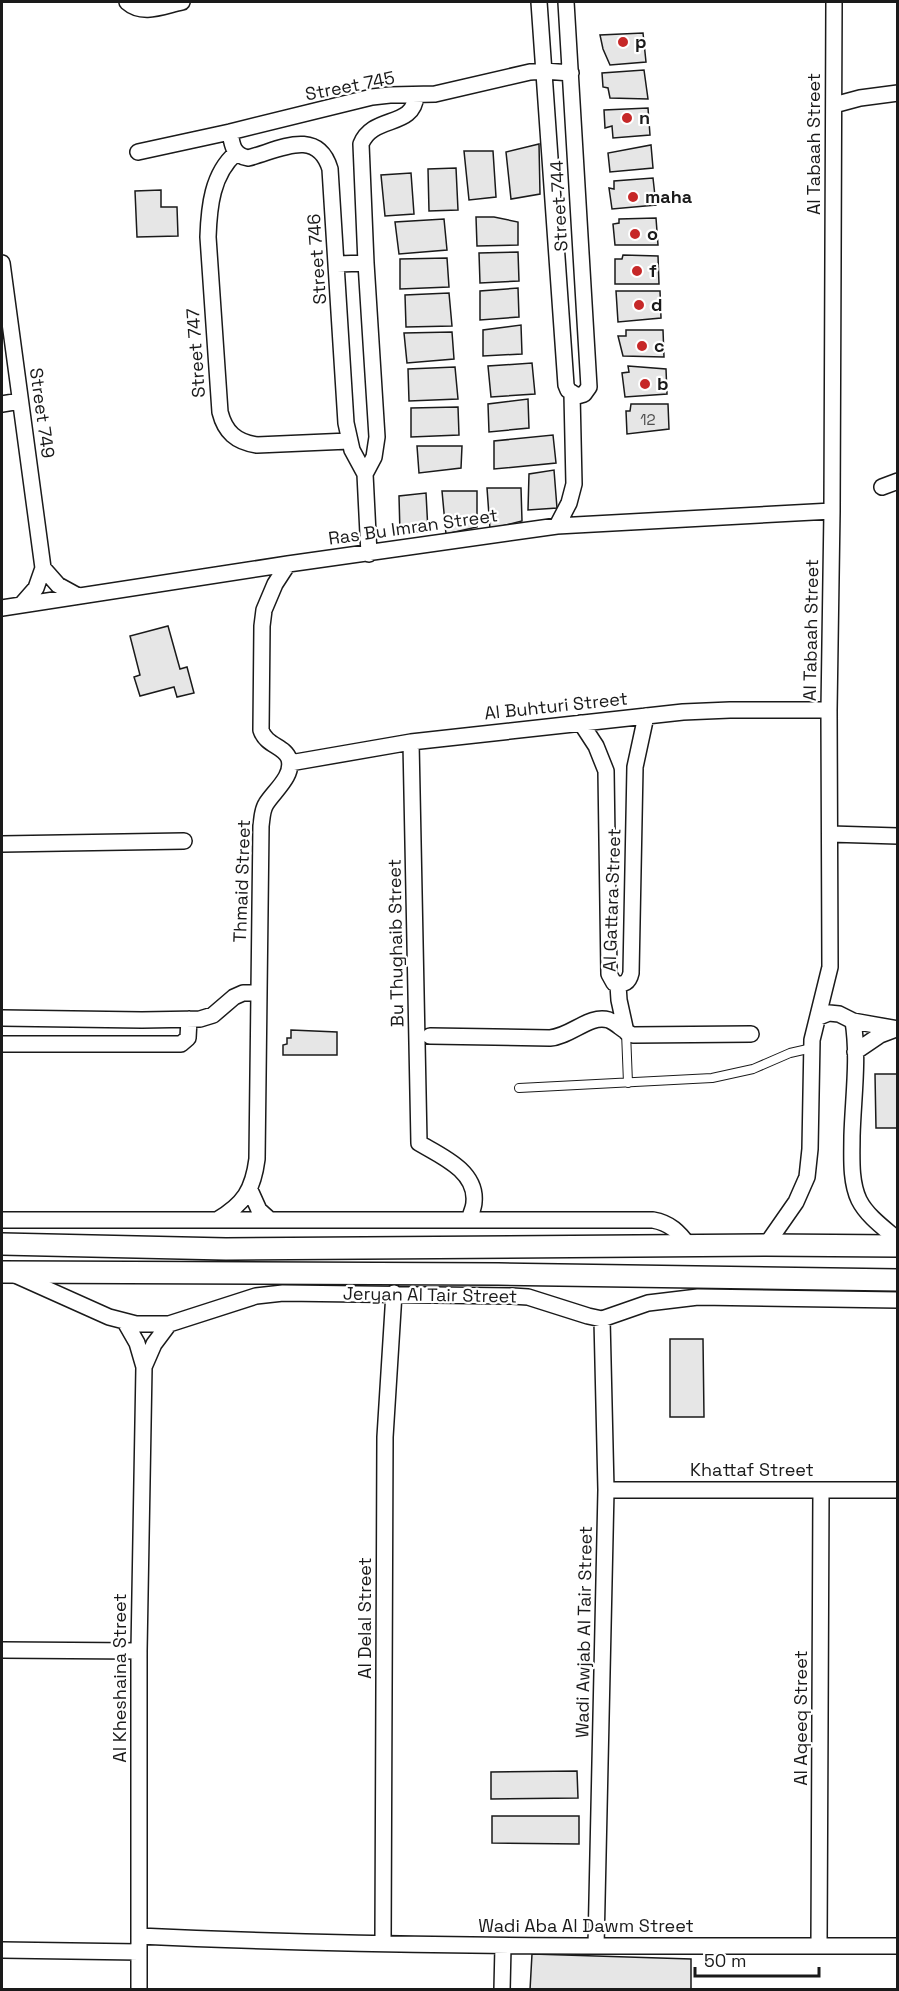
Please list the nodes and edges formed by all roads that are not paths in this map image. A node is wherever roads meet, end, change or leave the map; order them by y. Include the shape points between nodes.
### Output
1 (127, 2) edge
2 (183, 2) edge
3 (539, 2) edge
4 (566, 2) edge
5 (834, 2) edge
6 (544, 71) junction
7 (571, 74) junction
8 (897, 93) edge
9 (416, 95) junction
10 (834, 105) junction
11 (230, 132) junction
12 (138, 152) dead end
13 (236, 153) junction
14 (2, 263) edge
15 (366, 263) junction
16 (337, 264) junction
17 (572, 394) junction
18 (20, 401) junction
19 (2, 404) edge
20 (350, 441) junction
21 (364, 474) junction
22 (897, 481) edge
23 (882, 487) dead end
24 (832, 511) junction
25 (557, 526) junction
26 (369, 554) junction
27 (288, 564) junction
28 (43, 568) junction
29 (78, 596) junction
30 (22, 604) junction
31 (2, 608) edge
32 (829, 710) junction
33 (646, 716) junction
34 (581, 723) junction
35 (411, 742) junction
36 (290, 763) junction
37 (830, 834) junction
38 (897, 836) edge
39 (184, 842) dead end
40 (2, 844) edge
41 (618, 985) junction
42 (258, 993) junction
43 (819, 1017) junction
44 (2, 1018) edge
45 (29, 1018) junction
46 (189, 1019) junction
47 (142, 1020) junction
48 (853, 1021) junction
49 (896, 1029) edge
50 (626, 1032) junction
51 (752, 1035) dead end
52 (430, 1036) dead end
53 (2, 1044) edge
54 (28, 1044) junction
55 (142, 1045) junction
56 (812, 1048) junction
57 (855, 1052) junction
58 (628, 1083) junction
59 (519, 1088) dead end
60 (250, 1190) junction
61 (2, 1220) edge
62 (217, 1220) junction
63 (270, 1220) junction
64 (469, 1220) junction
65 (897, 1240) edge
66 (2, 1244) edge
67 (766, 1245) junction
68 (827, 1245) junction
69 (897, 1245) edge
70 (689, 1246) junction
71 (4, 1272) edge
72 (826, 1280) junction
73 (897, 1280) edge
74 (394, 1293) junction
75 (897, 1300) edge
76 (602, 1319) junction
77 (125, 1322) junction
78 (169, 1324) junction
79 (144, 1367) junction
80 (606, 1490) junction
81 (821, 1490) junction
82 (897, 1490) edge
83 (2, 1650) edge
84 (139, 1651) junction
85 (139, 1936) junction
86 (383, 1943) junction
87 (503, 1946) junction
88 (596, 1946) junction
89 (819, 1946) junction
90 (897, 1946) edge
91 (2, 1950) edge
92 (139, 1952) junction
93 (139, 1989) edge
94 (502, 1989) edge

1 - 2 street via 148,10
3 - 6 street, Street 744
4 - 7 street, Street 744
5 - 10 street, Al Tabaah Street
6 - 7 street, Street 745
6 - 9 street, Street 745
6 - 17 street, Street 744 via 566,385
7 - 17 street, Street 744 via 589,387 584,394
8 - 10 street
9 - 11 street, Street 745 via 372,97
9 - 15 street, Street 746 via 409,113 375,126 361,144
10 - 24 street, Al Tabaah Street
11 - 12 street, Street 745
11 - 13 street
13 - 16 street, Street 746 via 248,158 295,144 322,152 330,169
13 - 20 street, Street 747 via 219,176 208,220 223,422 228,432 246,444
14 - 18 street, Street 749
15 - 16 street
15 - 21 street, Street 746 via 377,437 374,457
16 - 20 street, Street 746
17 - 25 street, Street 744 via 574,484
18 - 19 street
18 - 28 street, Street 749
20 - 21 street, Street 746
21 - 26 street, Street 746
22 - 23 street
24 - 25 street, Ras Bu Imran Street
24 - 32 street, Al Tabaah Street
25 - 26 street, Ras Bu Imran Street
26 - 27 street, Ras Bu Imran Street
27 - 29 street, Ras Bu Imran Street
27 - 36 street via 264,610 260,725 264,738 286,753
28 - 29 street via 58,585
28 - 30 street via 36,588
29 - 30 street, Ras Bu Imran Street
30 - 31 street, Ras Bu Imran Street
32 - 33 street, Al Buhturi Street via 718,710
32 - 37 street, Al Tabaah Street
33 - 34 street, Al Buhturi Street
33 - 41 street, Al Gattara Street via 635,767 631,973 627,982
34 - 35 street, Al Buhturi Street
34 - 41 street, Al Gattara Street via 606,771 609,969 610,978
35 - 36 street, Al Buhturi Street
35 - 64 street, Bu Thughaib Street via 419,1143 460,1169 471,1183 474,1202
36 - 42 street, Thmaid Street via 288,774 266,805 262,818
37 - 38 street
37 - 43 street, Al Tabaah Street via 830,967
39 - 40 street
41 - 50 street
42 - 46 street via 234,996 219,1011
42 - 60 street, Thmaid Street via 257,1159
43 - 48 street via 839,1014
43 - 56 street, Al Tabaah Street
44 - 45 street
45 - 47 street
45 - 54 street
46 - 47 street
46 - 55 street via 188,1038 181,1044
47 - 55 street
48 - 49 street
48 - 57 street
49 - 57 street
50 - 51 street
50 - 52 street via 603,1019 550,1038
50 - 58 lane
53 - 54 street
54 - 55 street
56 - 58 lane via 753,1069 712,1078
56 - 67 street, Al Tabaah Street via 807,1177 803,1190
57 - 65 street via 855,1185 859,1201
58 - 59 lane
60 - 62 street via 236,1207
60 - 63 street via 259,1210
61 - 62 street
62 - 63 street
63 - 64 street
64 - 70 street via 653,1220 669,1225
66 - 70 street via 226,1249
67 - 68 street
67 - 70 street
68 - 69 street
68 - 72 street
71 - 72 street, Jeryan Al Tair Street
71 - 77 street, Jeryan Al Tair Street
72 - 73 street, Jeryan Al Tair Street
74 - 76 street, Jeryan Al Tair Street via 528,1298
74 - 78 street, Jeryan Al Tair Street via 268,1294
74 - 86 street, Al Delal Street via 385,1406
75 - 76 street via 698,1298 648,1303
76 - 80 street, Wadi Awjab Al Tair Street
77 - 78 street, Jeryan Al Tair Street
77 - 79 street, Al Kheshaina Street
78 - 79 street, Al Kheshaina Street
79 - 84 street, Al Kheshaina Street
80 - 81 street, Khattaf Street
80 - 88 street, Wadi Awjab Al Tair Street
81 - 82 street, Khattaf Street
81 - 89 street, Al Aqeeq Street
83 - 84 street
84 - 85 street, Al Kheshaina Street
85 - 86 street, Wadi Aba Al Dawm Street
85 - 92 street, Al Kheshaina Street
86 - 87 street, Wadi Aba Al Dawm Street
87 - 88 street, Wadi Aba Al Dawm Street
87 - 94 street
88 - 89 street, Wadi Aba Al Dawm Street
89 - 90 street, Wadi Aba Al Dawm Street
91 - 92 street
92 - 93 street, Al Kheshaina Street

